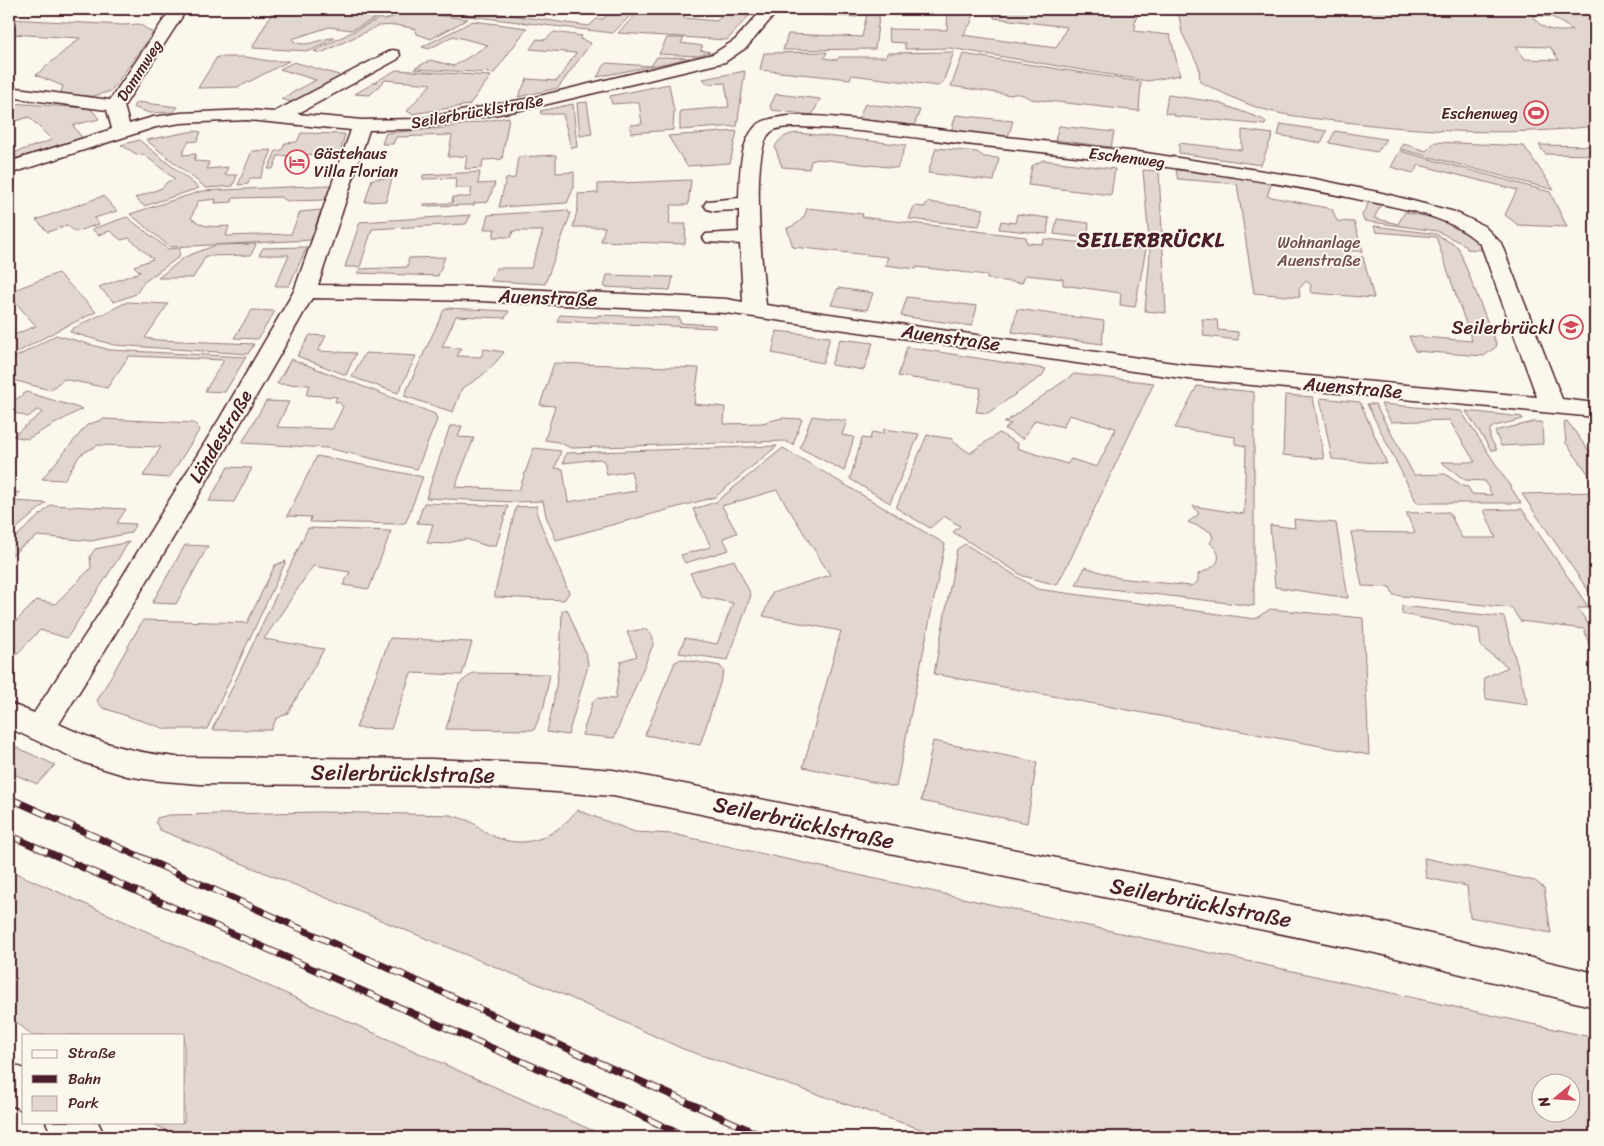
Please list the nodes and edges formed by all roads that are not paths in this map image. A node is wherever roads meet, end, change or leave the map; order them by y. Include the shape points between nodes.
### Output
1 (179, 9) edge
2 (772, 9) edge
3 (392, 55) dead end
4 (9, 92) edge
5 (116, 106) junction
6 (278, 117) junction
7 (362, 125) junction
8 (122, 131) junction
9 (9, 168) edge
10 (750, 204) junction
11 (714, 205) dead end
12 (713, 238) dead end
13 (750, 238) junction
14 (305, 291) junction
15 (755, 310) junction
16 (1552, 406) junction
17 (1595, 410) edge
18 (9, 715) edge
19 (40, 728) junction
20 (1595, 990) edge
21 (9, 1081) edge
22 (22, 1091) edge
23 (68, 1124) edge
24 (85, 1137) edge

1 - 5 street, Dammweg
2 - 7 street, Seilerbrücklstraße via 732,52 700,64 498,110 418,124
3 - 6 street
4 - 5 street, Dammweg
5 - 8 street, Dammweg
6 - 7 street, Seilerbrücklstraße
6 - 8 street, Seilerbrücklstraße via 188,117
7 - 14 street, Ländestraße
8 - 9 street, Seilerbrücklstraße
10 - 11 street
10 - 13 street, Eschenweg
10 - 16 street, Eschenweg via 752,148 757,135 768,126 803,122 1155,160 1272,177 1370,197 1459,220 1479,230 1491,243
12 - 13 street
13 - 15 street, Eschenweg
14 - 15 street, Auenstraße via 670,302
14 - 19 street, Ländestraße via 115,612
15 - 16 street, Auenstraße via 1192,372
16 - 17 street, Auenstraße
18 - 19 street, Seilerbrücklstraße
19 - 20 street, Seilerbrücklstraße via 100,756 190,771 464,773 614,783 1380,938
21 - 22 street
23 - 24 street

